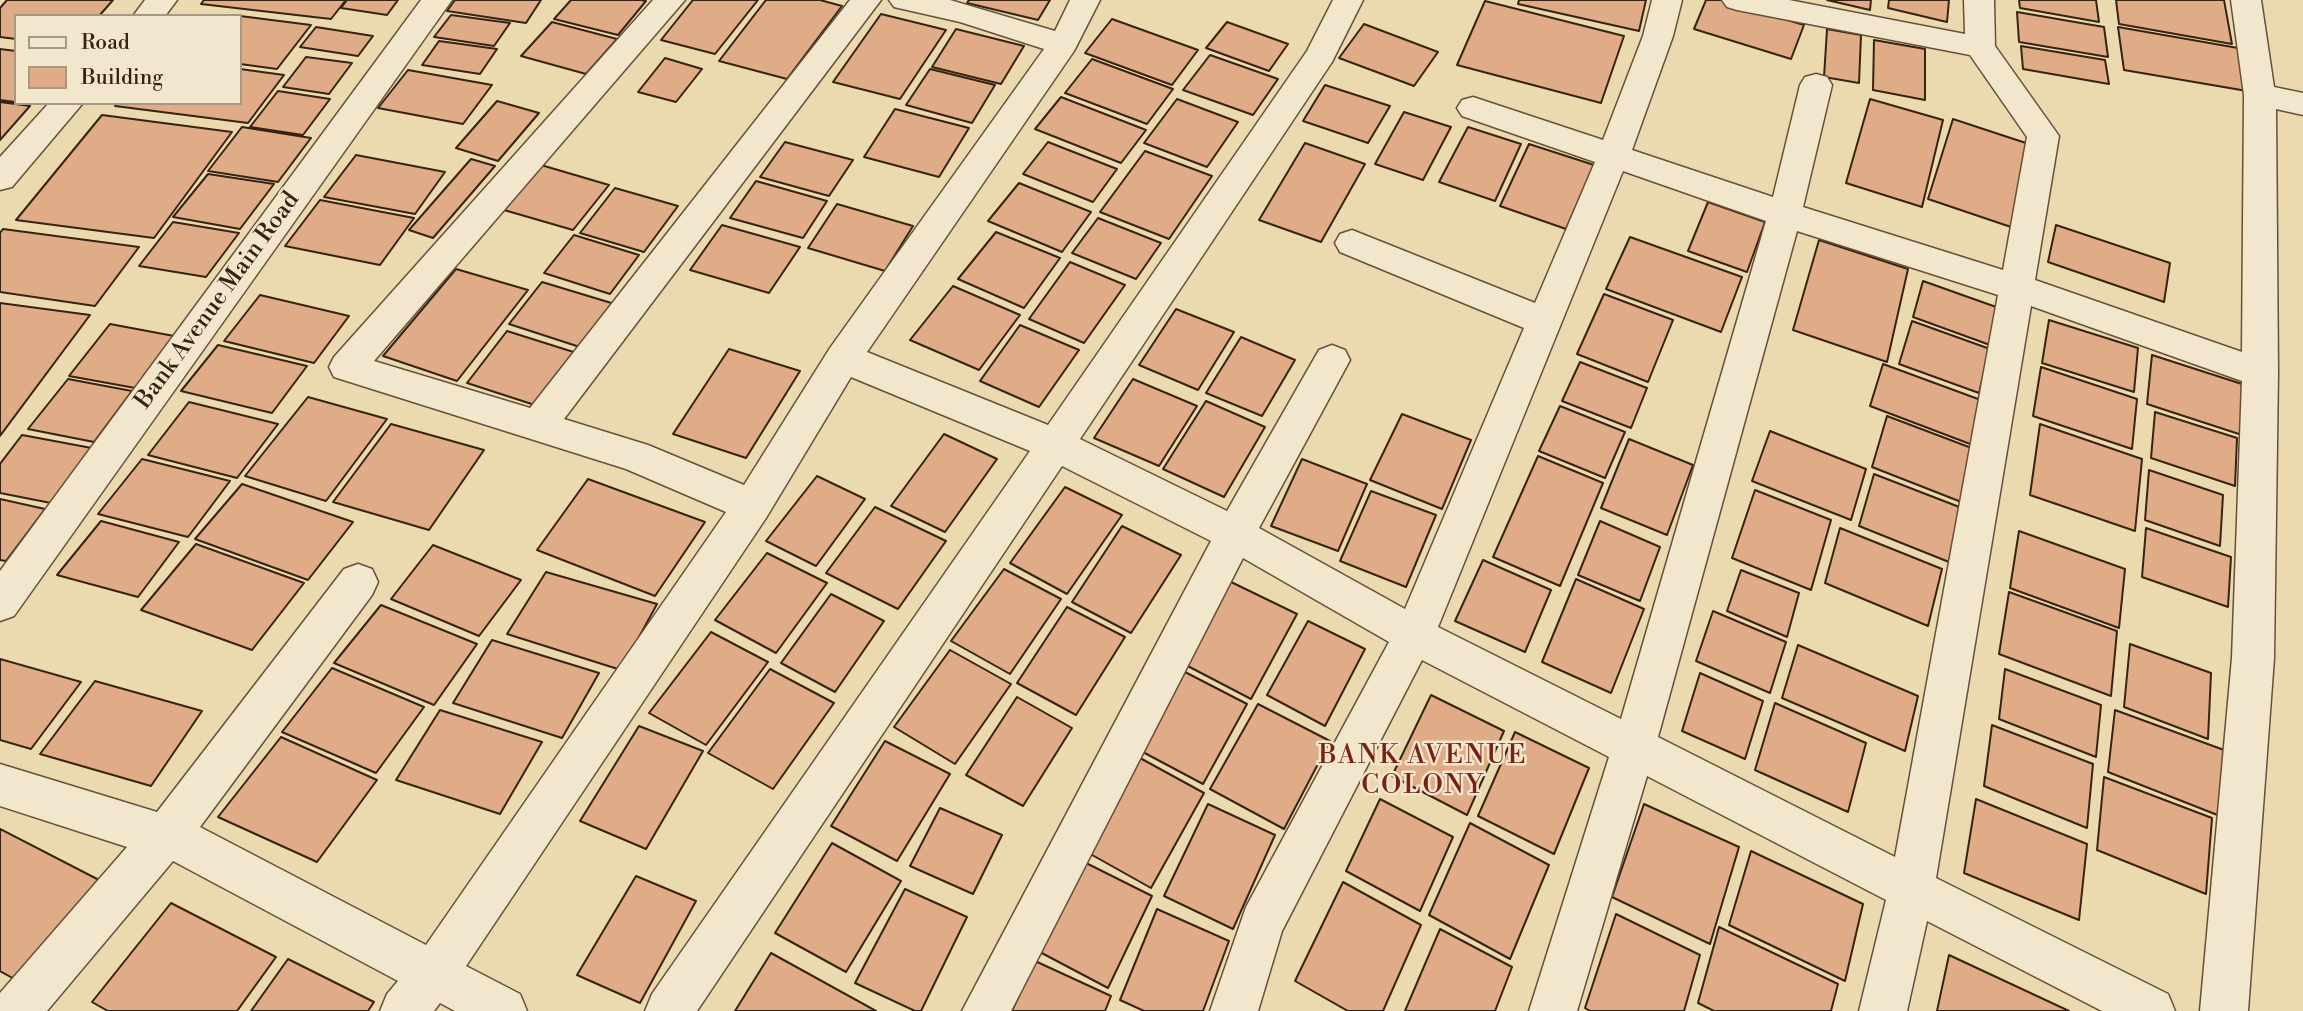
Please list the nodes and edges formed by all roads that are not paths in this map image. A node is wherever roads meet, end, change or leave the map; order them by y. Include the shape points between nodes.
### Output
1 (162, 0) edge
2 (437, 0) edge
3 (670, 0) edge
4 (866, 0) edge
5 (904, 0) edge
6 (1084, 0) edge
7 (1348, 0) edge
8 (1667, 0) edge
9 (1737, 0) edge
10 (1979, 0) edge
11 (2246, 0) edge
12 (150, 14) edge
13 (1063, 44) junction
14 (1980, 47) junction
15 (1816, 85) dead end
16 (2260, 95) junction
17 (2303, 104) edge
18 (65, 105) edge
19 (1473, 108) dead end
20 (1613, 157) junction
21 (0, 178) edge
22 (1785, 214) junction
23 (1352, 243) dead end
24 (2018, 288) junction
25 (1545, 322) junction
26 (843, 358) junction
27 (1332, 360) dead end
28 (2260, 373) junction
29 (538, 425) junction
30 (1055, 445) junction
31 (752, 506) junction
32 (1235, 534) junction
33 (358, 582) dead end
34 (0, 603) edge
35 (1415, 635) junction
36 (1634, 746) junction
37 (0, 785) edge
38 (165, 837) junction
39 (1912, 888) junction
40 (433, 975) junction
41 (16, 1011) edge
42 (404, 1011) edge
43 (503, 1011) edge
44 (669, 1011) edge
45 (986, 1011) edge
46 (1234, 1011) edge
47 (1553, 1011) edge
48 (1883, 1011) edge
49 (2151, 1011) edge
50 (2224, 1011) edge

1 - 12 street
2 - 34 street, Bank Avenue Main Road
3 - 29 street via 347,368
4 - 29 street
5 - 13 street
6 - 13 street
7 - 30 street via 1321,55
8 - 20 street
9 - 14 street
10 - 14 street
11 - 16 street
13 - 26 street
14 - 24 street via 2043,136
15 - 22 street
16 - 17 street
16 - 28 street
18 - 21 street
19 - 20 street
20 - 22 street
20 - 25 street
22 - 24 street
22 - 36 street
23 - 25 street
24 - 28 street
24 - 39 street
25 - 35 street
26 - 30 street
26 - 31 street
27 - 32 street
28 - 50 street via 2253,658
29 - 31 street via 635,456
30 - 32 street
30 - 44 street
31 - 40 street
32 - 35 street
32 - 45 street
33 - 38 street
35 - 36 street
35 - 46 street via 1262,923
36 - 39 street
36 - 47 street
37 - 38 street
38 - 40 street via 185,843
38 - 41 street
39 - 48 street
39 - 49 street
40 - 42 street
40 - 43 street

